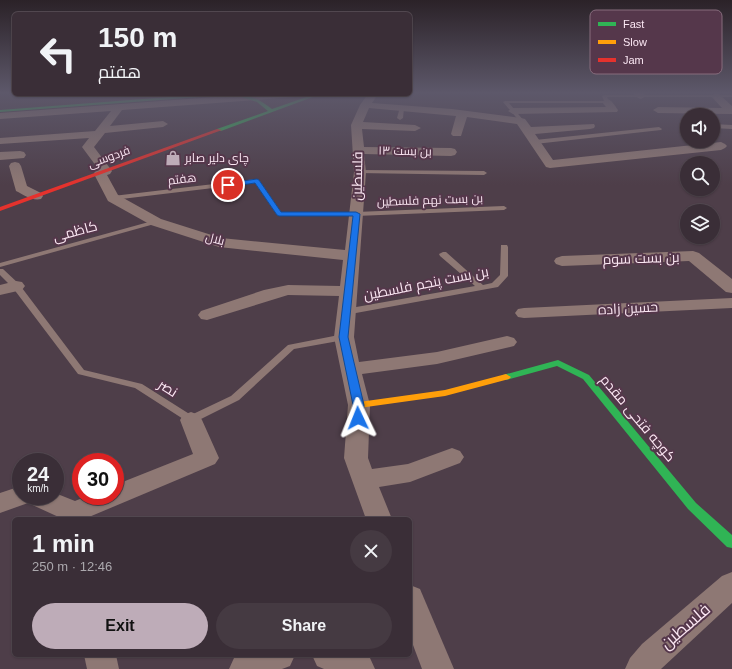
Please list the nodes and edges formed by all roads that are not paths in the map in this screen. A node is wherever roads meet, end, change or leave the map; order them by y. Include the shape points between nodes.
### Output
1 (107, 123) edge
2 (237, 123) edge
3 (460, 123) edge
4 (523, 123) edge
5 (163, 124) dead end
6 (356, 125) joint
7 (590, 126) dead end
8 (720, 126) edge
9 (732, 127) edge
10 (415, 128) dead end
11 (658, 129) dead end
12 (528, 131) junction
13 (100, 132) junction
14 (457, 134) dead end
15 (5, 141) edge
16 (535, 142) junction
17 (660, 142) dead end
18 (637, 144) dead end
19 (721, 146) dead end
20 (358, 150) junction
21 (566, 150) dead end
22 (451, 152) dead end
23 (542, 153) junction
24 (0, 155) edge
25 (103, 172) junction
26 (360, 172) junction
27 (484, 173) dead end
28 (36, 196) junction
29 (113, 198) junction
30 (504, 208) dead end
31 (0, 209) edge
32 (356, 214) junction
33 (156, 222) junction
34 (504, 247) dead end
35 (443, 254) dead end
36 (353, 256) junction
37 (562, 261) dead end
38 (0, 264) edge
39 (0, 271) edge
40 (481, 287) junction
41 (8, 288) edge
42 (732, 288) edge
43 (348, 291) junction
44 (732, 303) edge
45 (346, 312) junction
46 (524, 313) dead end
47 (208, 315) dead end
48 (344, 337) junction
49 (507, 342) dead end
50 (351, 369) junction
51 (359, 405) junction
52 (191, 420) junction
53 (452, 457) dead end
54 (364, 480) junction
55 (124, 492) edge
56 (12, 499) edge
57 (0, 503) edge
58 (54, 505) edge
59 (96, 505) edge
60 (75, 515) edge
61 (378, 517) edge
62 (732, 543) edge
63 (732, 585) edge
64 (412, 603) edge
65 (100, 657) edge
66 (274, 657) edge
67 (332, 657) edge
68 (103, 669) edge
69 (245, 669) edge
70 (359, 669) edge
71 (438, 669) edge
72 (641, 669) edge

1 - 13 street
2 - 25 main road, فردوسی
3 - 14 street
4 - 12 street
5 - 13 street
6 - 10 street, بن بست ۱۳
6 - 20 street, فلسطین
7 - 12 street
8 - 9 lane
11 - 16 lane
12 - 16 street
13 - 15 street
13 - 25 street via 88,147
15 - 24 street
16 - 23 street
17 - 18 street
19 - 23 street via 550,164
20 - 22 street, بن بست ۱۳
20 - 26 street, فلسطین
21 - 23 street
24 - 28 street via 17,160 21,188
25 - 28 main road, فردوسی
25 - 29 street
26 - 27 lane
26 - 32 street, فلسطین
28 - 31 main road, فردوسی
29 - 32 lane, هفتم via 257,181 279,214
29 - 33 street, بلال
30 - 32 lane, بن بست نهم فلسطین
32 - 36 street, فلسطین
33 - 36 street, بلال via 219,242
33 - 38 lane, کاظمی
34 - 40 lane, بن بست پنجم فلسطین via 504,276 495,285
35 - 40 lane
36 - 43 street, فلسطین
37 - 42 street, بن بست سوم via 693,256
39 - 41 lane, نصر
40 - 45 lane, بن بست پنجم فلسطین
41 - 52 lane, نصر via 80,372 138,386
43 - 45 street, فلسطین
43 - 47 street via 288,290
44 - 46 street, حسین زاده
45 - 48 street, فلسطین
48 - 50 street, فلسطین
48 - 52 lane via 291,347 235,398
49 - 50 street via 437,358
50 - 51 street, فلسطین
51 - 54 street, فلسطین via 356,458
51 - 62 main road, کوچه فتحی مقدم via 445,393 558,363 586,377 692,506
52 - 55 street via 206,458
53 - 54 street via 410,473
54 - 61 street, فلسطین
56 - 57 street
58 - 60 street
59 - 60 street
63 - 72 street, فلسطین via 653,655
64 - 71 street
65 - 68 street
66 - 69 street
67 - 70 street

